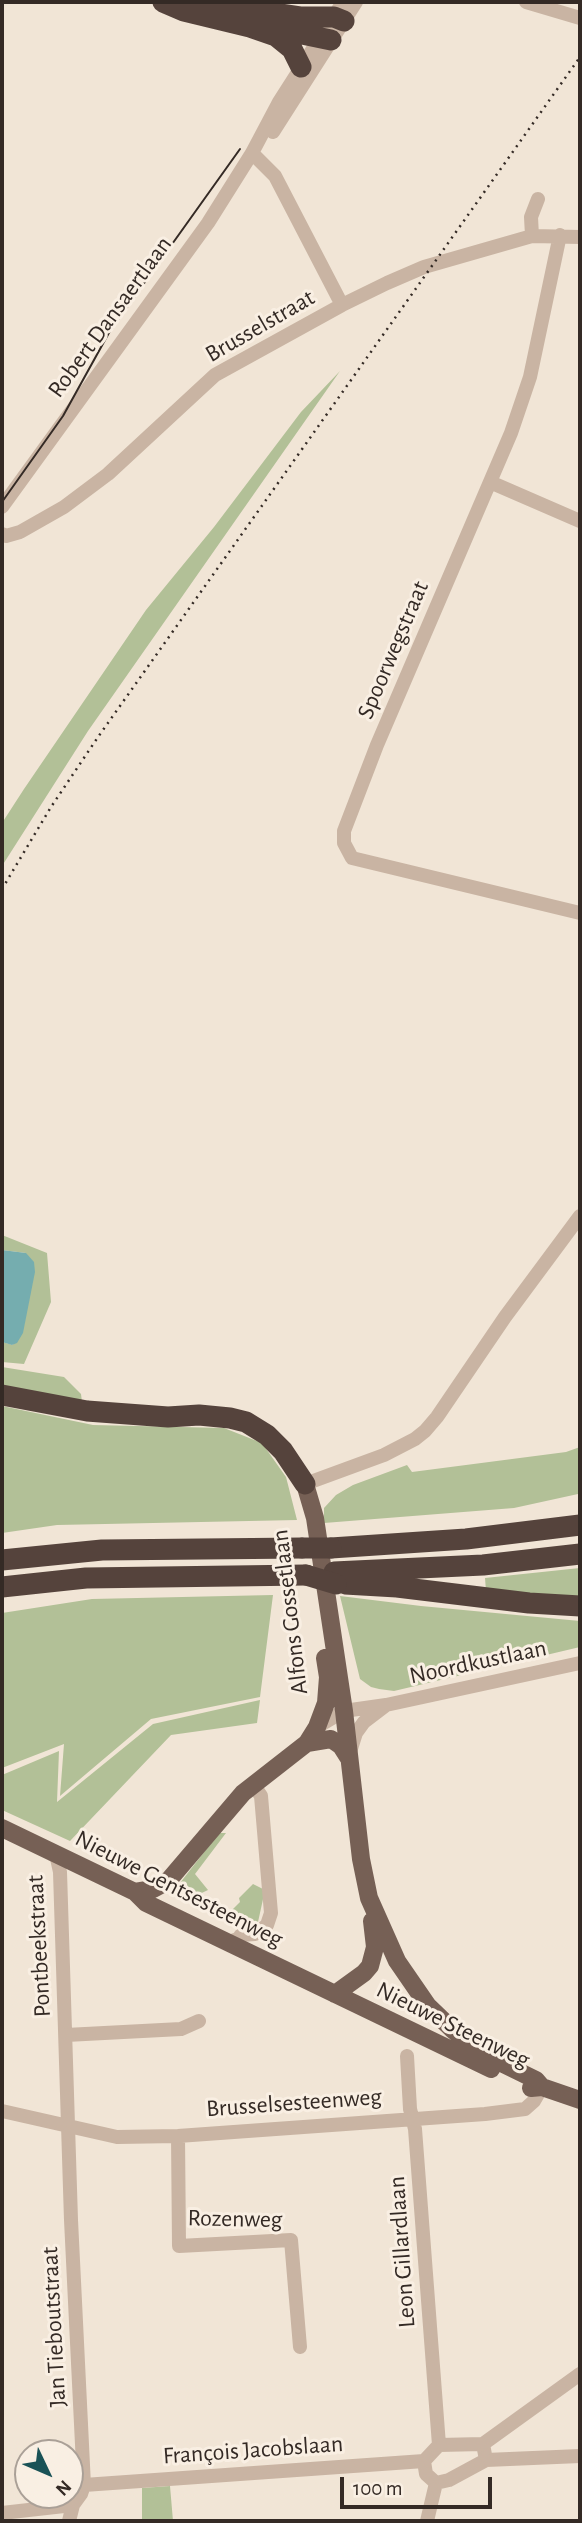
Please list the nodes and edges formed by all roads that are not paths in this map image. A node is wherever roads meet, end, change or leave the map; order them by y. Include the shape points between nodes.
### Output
1 (163, 2) edge
2 (202, 2) edge
3 (356, 2) edge
4 (526, 2) edge
5 (340, 13) edge
6 (580, 18) edge
7 (250, 27) junction
8 (326, 39) junction
9 (301, 68) junction
10 (252, 153) junction
11 (538, 199) dead end
12 (559, 235) junction
13 (531, 236) junction
14 (580, 237) edge
15 (342, 305) junction
16 (490, 482) junction
17 (2, 506) edge
18 (580, 522) edge
19 (2, 534) edge
20 (580, 913) edge
21 (580, 1216) edge
22 (2, 1395) edge
23 (305, 1484) junction
24 (580, 1511) edge
25 (580, 1525) edge
26 (519, 1533) junction
27 (2, 1547) edge
28 (52, 1554) junction
29 (580, 1555) edge
30 (2, 1560) edge
31 (335, 1578) junction
32 (2, 1587) edge
33 (580, 1606) edge
34 (580, 1663) edge
35 (386, 1706) junction
36 (344, 1711) junction
37 (317, 1727) junction
38 (307, 1743) junction
39 (348, 1757) junction
40 (253, 1784) junction
41 (2, 1828) edge
42 (56, 1854) junction
43 (168, 1881) junction
44 (135, 1892) junction
45 (369, 1898) junction
46 (169, 1914) junction
47 (229, 1942) junction
48 (335, 1994) junction
49 (199, 2021) dead end
50 (66, 2035) junction
51 (407, 2056) dead end
52 (542, 2087) junction
53 (580, 2100) edge
54 (2, 2111) edge
55 (412, 2119) junction
56 (68, 2127) junction
57 (178, 2136) junction
58 (300, 2347) dead end
59 (580, 2374) edge
60 (82, 2439) edge
61 (483, 2444) junction
62 (439, 2445) junction
63 (580, 2456) edge
64 (424, 2460) junction
65 (486, 2460) junction
66 (436, 2483) junction
67 (84, 2485) edge
68 (38, 2509) edge
69 (2, 2513) edge
70 (427, 2521) edge

1 - 7 highway
2 - 5 highway via 300,18
3 - 5 street, Robert Dansaertlaan
4 - 6 street
5 - 8 street, Robert Dansaertlaan
7 - 8 highway
7 - 9 highway via 276,36 292,49
8 - 9 street, Robert Dansaertlaan
8 - 10 street, Robert Dansaertlaan via 265,145
9 - 10 street, Robert Dansaertlaan
10 - 15 street via 275,176
10 - 17 street, Robert Dansaertlaan via 208,223
11 - 13 street via 531,217
12 - 13 street, Brusselstraat
12 - 14 street, Brusselstraat
12 - 16 street, Spoorwegstraat via 530,377
13 - 15 street, Brusselstraat via 424,267
15 - 19 street, Brusselstraat via 215,375 108,474 53,513 20,531
16 - 18 street
16 - 20 street, Spoorwegstraat via 377,745 344,831 344,843 352,858
21 - 23 street via 425,1431 384,1455
22 - 23 highway via 87,1411 199,1415 246,1422 283,1451
23 - 36 main road, Alfons Gossetlaan via 314,1506
23 - 37 main road, Alfons Gossetlaan via 303,1512 328,1677 326,1703
24 - 26 highway via 542,1520
25 - 26 highway
26 - 28 highway, bridge via 331,1548
27 - 28 highway
28 - 30 highway
29 - 31 highway
31 - 32 highway via 86,1577
31 - 33 highway
34 - 35 street, Noordkustlaan
35 - 36 street, Noordkustlaan
35 - 39 street via 364,1722
36 - 37 street
36 - 39 main road, Alfons Gossetlaan
37 - 38 main road, Alfons Gossetlaan
38 - 39 main road via 331,1740 341,1745
38 - 40 main road, Alfons Gossetlaan
39 - 45 main road, Alfons Gossetlaan
40 - 43 main road, Alfons Gossetlaan
40 - 47 street via 261,1796 271,1913 267,1925 256,1934
41 - 42 main road, Nieuwe Gentsesteenweg
42 - 44 main road, Nieuwe Gentsesteenweg
42 - 50 street, Pontbeekstraat
43 - 44 main road
43 - 46 main road
44 - 46 main road, Nieuwe Gentsesteenweg
45 - 48 main road via 374,1956 364,1973
45 - 52 main road, Nieuwe Steenweg via 407,1978 428,2006 489,2057
46 - 47 main road, Nieuwe Gentsesteenweg
47 - 48 main road, Nieuwe Gentsesteenweg
48 - 52 main road, Nieuwe Steenweg via 528,2088
49 - 50 street, Pontbeekstraat via 181,2029
50 - 56 street, Pontbeekstraat
51 - 55 street, Leon Gillardlaan
52 - 53 main road
52 - 55 street, Brusselsesteenweg via 524,2109
54 - 56 street, Brusselsesteenweg
55 - 57 street, Brusselsesteenweg
55 - 62 street, Leon Gillardlaan
56 - 57 street, Brusselsesteenweg via 117,2137
56 - 60 street, Jan Tieboutstraat
57 - 58 street, Rozenweg via 179,2246 291,2240
59 - 61 street
61 - 62 street
61 - 65 street
62 - 64 street
63 - 65 street
64 - 66 street via 426,2474
64 - 67 street, François Jacobslaan
65 - 66 street
66 - 70 street
68 - 69 street

